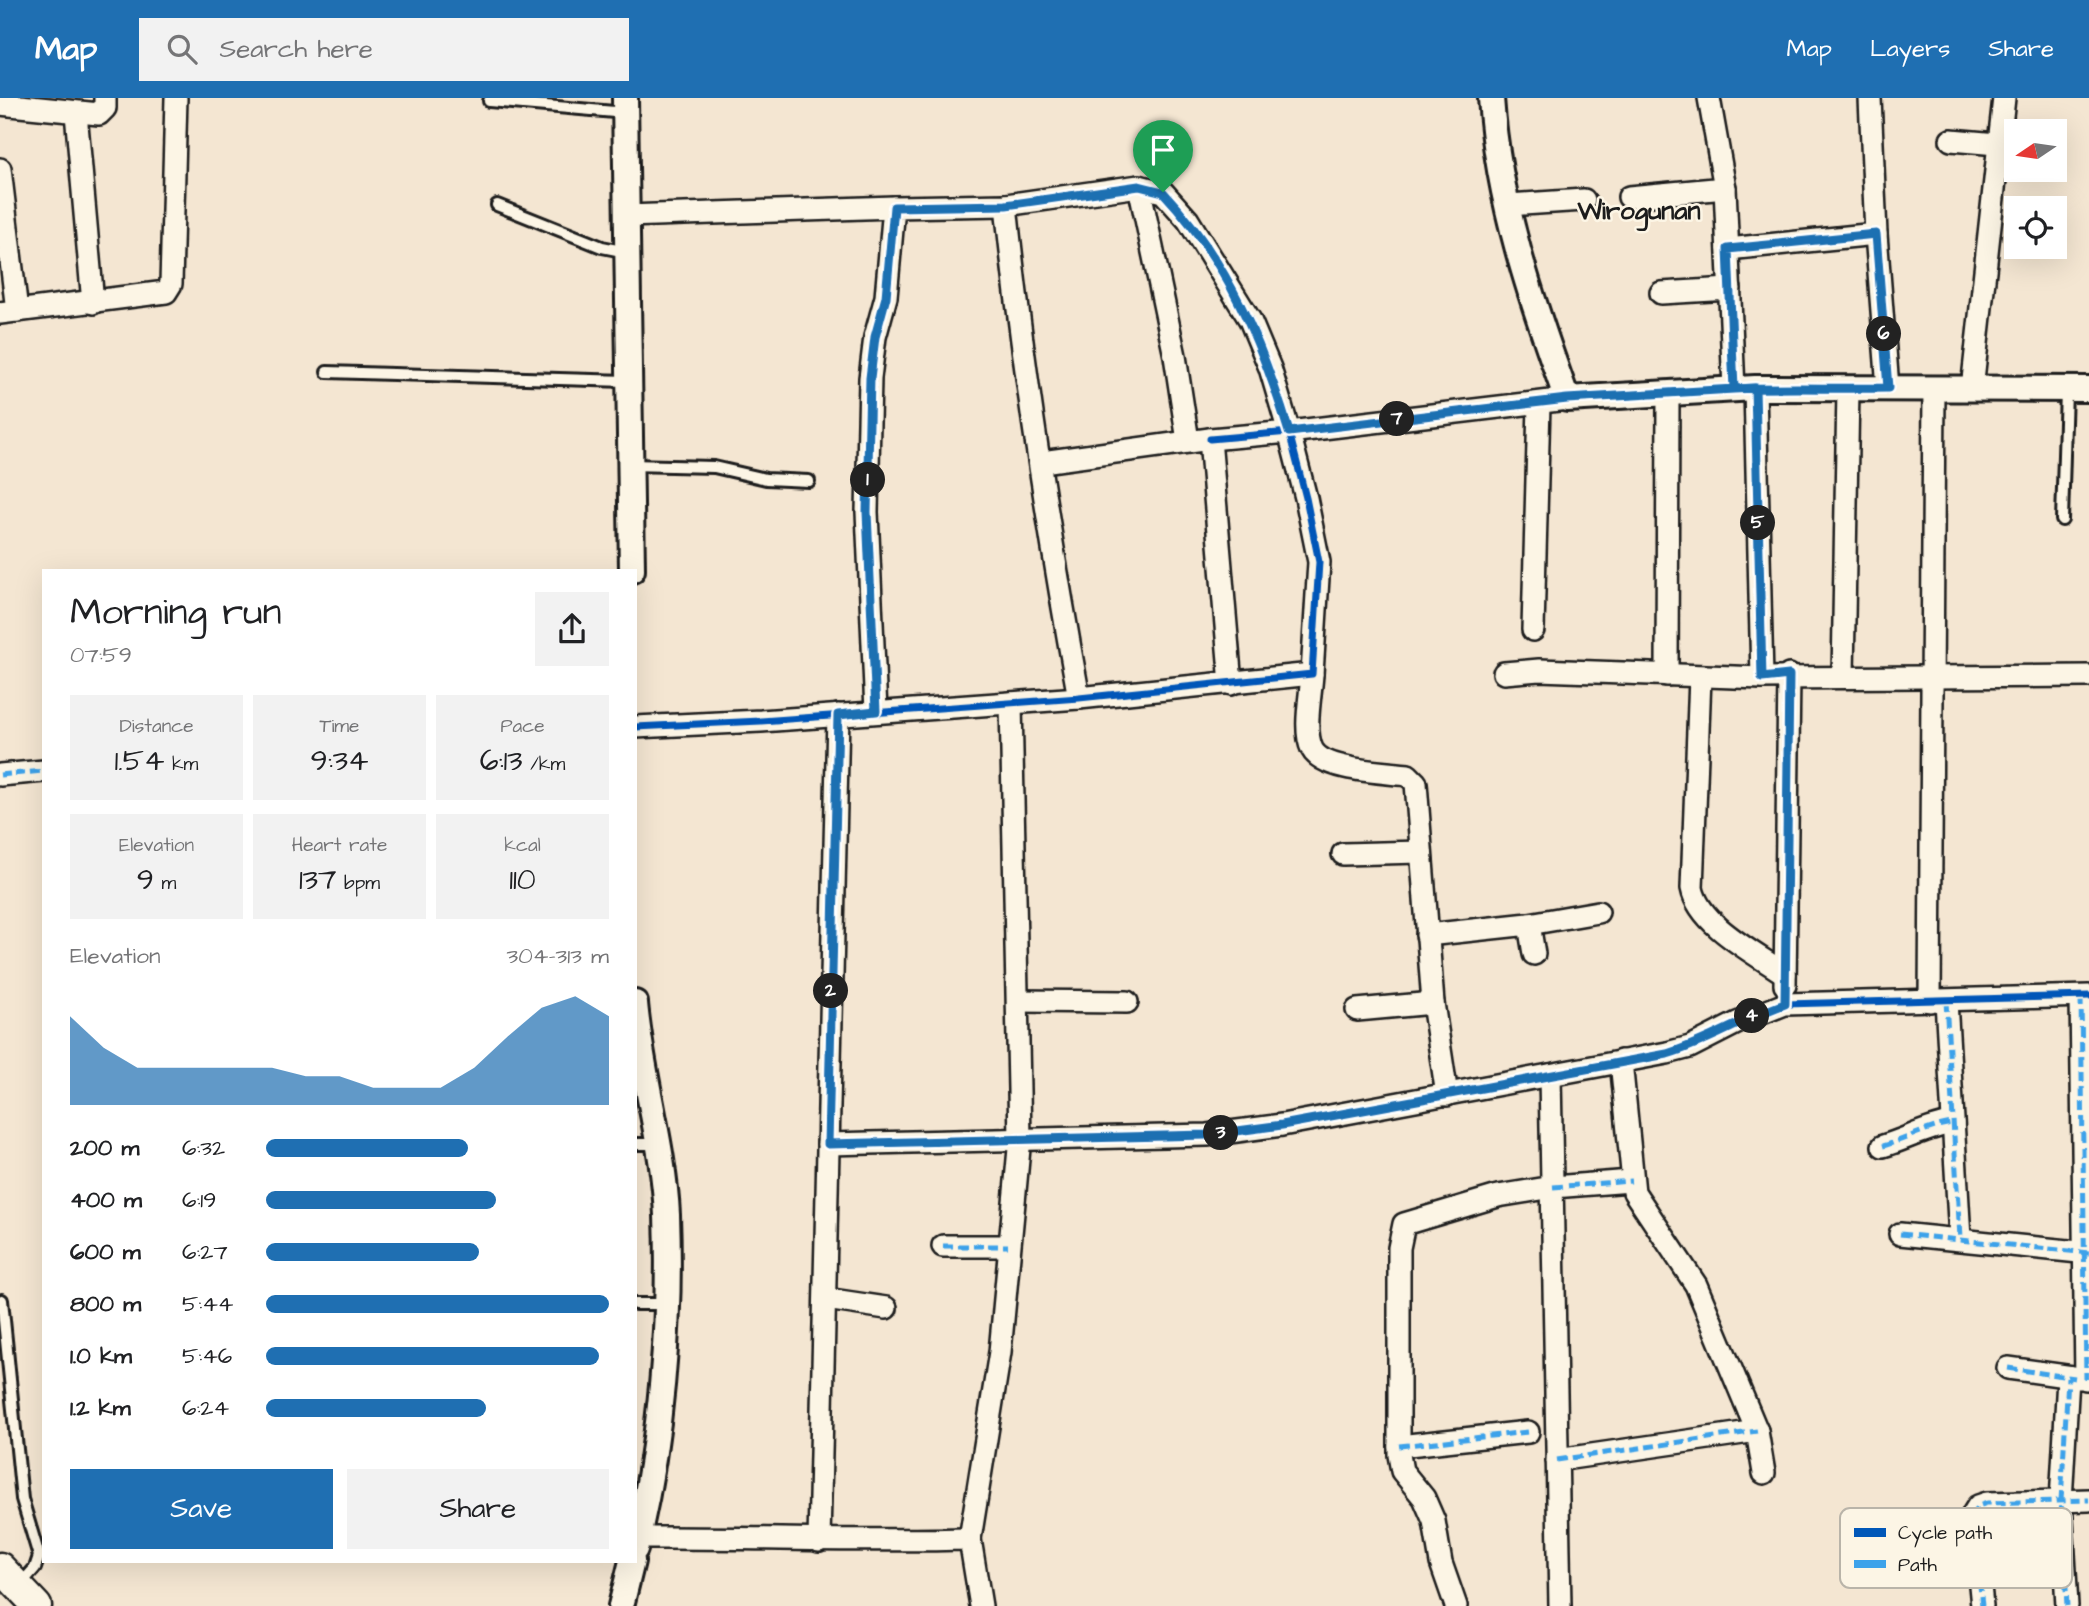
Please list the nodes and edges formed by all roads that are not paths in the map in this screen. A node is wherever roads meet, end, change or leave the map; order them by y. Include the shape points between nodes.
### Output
1 (105, 98) edge
2 (176, 98) edge
3 (1490, 98) edge
4 (1709, 98) edge
5 (1870, 98) edge
6 (2004, 98) edge
7 (489, 101) dead end
8 (14, 103) edge
9 (625, 105) edge
10 (76, 113) junction
11 (1951, 140) dead end
12 (1997, 144) junction
13 (0, 169) edge
14 (1139, 186) junction
15 (1725, 188) junction
16 (1629, 197) dead end
17 (1584, 200) dead end
18 (497, 205) dead end
19 (1006, 205) junction
20 (1508, 205) junction
21 (894, 207) junction
22 (626, 216) junction
23 (1876, 234) junction
24 (1728, 249) junction
25 (627, 252) junction
26 (1730, 289) junction
27 (1661, 293) dead end
28 (93, 303) junction
29 (8, 312) edge
30 (327, 372) dead end
31 (627, 382) junction
32 (1744, 388) junction
33 (1848, 388) junction
34 (1888, 388) junction
35 (1934, 388) junction
36 (1972, 389) junction
37 (2078, 389) edge
38 (1668, 395) junction
39 (1567, 399) junction
40 (1539, 404) junction
41 (1305, 430) junction
42 (1199, 440) junction
43 (1042, 462) junction
44 (629, 465) junction
45 (808, 481) dead end
46 (2062, 520) dead end
47 (632, 569) edge
48 (1533, 630) dead end
49 (1504, 673) dead end
50 (1312, 674) junction
51 (1667, 675) junction
52 (1789, 675) junction
53 (1843, 676) junction
54 (2089, 676) edge
55 (1700, 677) junction
56 (1762, 678) junction
57 (1931, 678) junction
58 (1231, 684) junction
59 (1079, 698) junction
60 (1011, 703) junction
61 (876, 711) junction
62 (838, 715) junction
63 (637, 727) edge
64 (42, 771) edge
65 (0, 775) edge
66 (1421, 852) junction
67 (1343, 854) dead end
68 (1598, 912) dead end
69 (1530, 924) junction
70 (1427, 935) junction
71 (1534, 954) dead end
72 (1785, 974) junction
73 (2085, 997) edge
74 (1018, 1001) junction
75 (1938, 1001) junction
76 (1127, 1002) dead end
77 (1433, 1003) junction
78 (1785, 1004) junction
79 (1357, 1010) dead end
80 (637, 1029) edge
81 (1621, 1061) junction
82 (1550, 1075) junction
83 (1447, 1095) junction
84 (1953, 1122) junction
85 (1020, 1138) junction
86 (646, 1144) edge
87 (828, 1144) junction
88 (1883, 1146) dead end
89 (1631, 1181) junction
90 (1553, 1187) junction
91 (1900, 1234) dead end
92 (1960, 1238) junction
93 (943, 1245) dead end
94 (1008, 1246) junction
95 (2088, 1253) edge
96 (2, 1300) dead end
97 (826, 1300) junction
98 (637, 1304) edge
99 (665, 1304) junction
100 (886, 1308) dead end
101 (2008, 1368) dead end
102 (2081, 1378) edge
103 (1528, 1432) dead end
104 (1757, 1432) junction
105 (1399, 1446) junction
106 (1558, 1460) junction
107 (1764, 1473) dead end
108 (2089, 1500) edge
109 (2061, 1501) junction
110 (1977, 1508) edge
111 (2061, 1508) edge
112 (637, 1538) edge
113 (970, 1539) junction
114 (820, 1541) junction
115 (637, 1549) edge
116 (632, 1563) edge
117 (18, 1587) edge
118 (1980, 1588) edge
119 (2066, 1588) edge
120 (621, 1606) edge
121 (981, 1606) edge
122 (1456, 1606) edge
123 (1560, 1606) edge
124 (1982, 1606) edge
125 (2067, 1606) edge

1 - 10 street via 105,108 99,114
2 - 28 street via 171,284 160,295
3 - 20 street
4 - 15 street
5 - 23 street
6 - 12 street
7 - 9 lane
8 - 10 street
9 - 22 street
10 - 28 street
11 - 12 street
12 - 36 street
13 - 29 street
14 - 19 street
14 - 41 street via 1163,192 1188,220 1250,320 1270,368
14 - 42 street via 1175,356
15 - 16 street
15 - 24 street
17 - 20 street
18 - 25 lane via 602,247
19 - 21 street
19 - 43 street via 1029,403
20 - 39 street via 1529,293
21 - 22 street
21 - 61 street via 886,297 870,378 867,512
22 - 25 street
23 - 24 street
23 - 34 street
24 - 26 street
25 - 31 street
26 - 27 street
26 - 32 street
28 - 29 street
30 - 31 lane
31 - 44 street
32 - 33 street
32 - 38 street
32 - 56 street
33 - 34 street
33 - 53 street
34 - 35 street
35 - 36 street
35 - 57 street
36 - 37 street
37 - 46 lane
38 - 39 street
38 - 51 street
39 - 40 street
40 - 41 street
40 - 48 street
41 - 42 street
41 - 50 street via 1304,486 1319,562
42 - 43 street
42 - 58 street
43 - 59 street
44 - 45 lane via 714,467 766,479
44 - 47 street
49 - 51 street
50 - 58 street
50 - 66 street via 1312,748 1321,760 1335,765 1414,778
51 - 55 street
52 - 53 street
52 - 56 street
52 - 72 street
53 - 57 street
54 - 57 street
55 - 56 street
55 - 72 street via 1695,903 1709,920
57 - 75 street
58 - 59 street
59 - 60 street
60 - 61 street
60 - 74 street
61 - 62 street
62 - 63 street
62 - 87 street
64 - 65 street
66 - 67 street
66 - 70 street
68 - 69 street
69 - 70 street
69 - 71 street
70 - 77 street
72 - 78 street
73 - 75 street
73 - 95 street
74 - 76 street
74 - 85 street
75 - 78 street
75 - 84 street
77 - 79 street
77 - 83 street
78 - 81 street via 1690,1047
80 - 86 street
81 - 82 street
81 - 89 street
82 - 83 street
82 - 90 street
83 - 85 street via 1207,1135
84 - 88 street via 1933,1125 1916,1136
84 - 92 street
85 - 87 street
85 - 94 street
86 - 99 street via 667,1213
87 - 97 street
89 - 90 street
89 - 104 street via 1644,1209 1696,1285
90 - 105 street via 1498,1196 1404,1224 1399,1248
90 - 106 street
91 - 92 street
92 - 95 street
93 - 94 street
94 - 113 street via 1000,1352
95 - 102 street
96 - 117 lane via 22,1499 39,1556
97 - 100 street
97 - 114 street
98 - 99 lane
99 - 112 street via 652,1457
101 - 102 street
102 - 109 street
103 - 105 street
104 - 106 street
104 - 107 street
105 - 122 street via 1402,1471 1424,1498 1434,1521 1441,1563
106 - 123 street
108 - 109 street
109 - 110 street via 1987,1503
109 - 111 street
113 - 114 street
113 - 121 street
114 - 115 street
116 - 120 street
118 - 124 street
119 - 125 street

